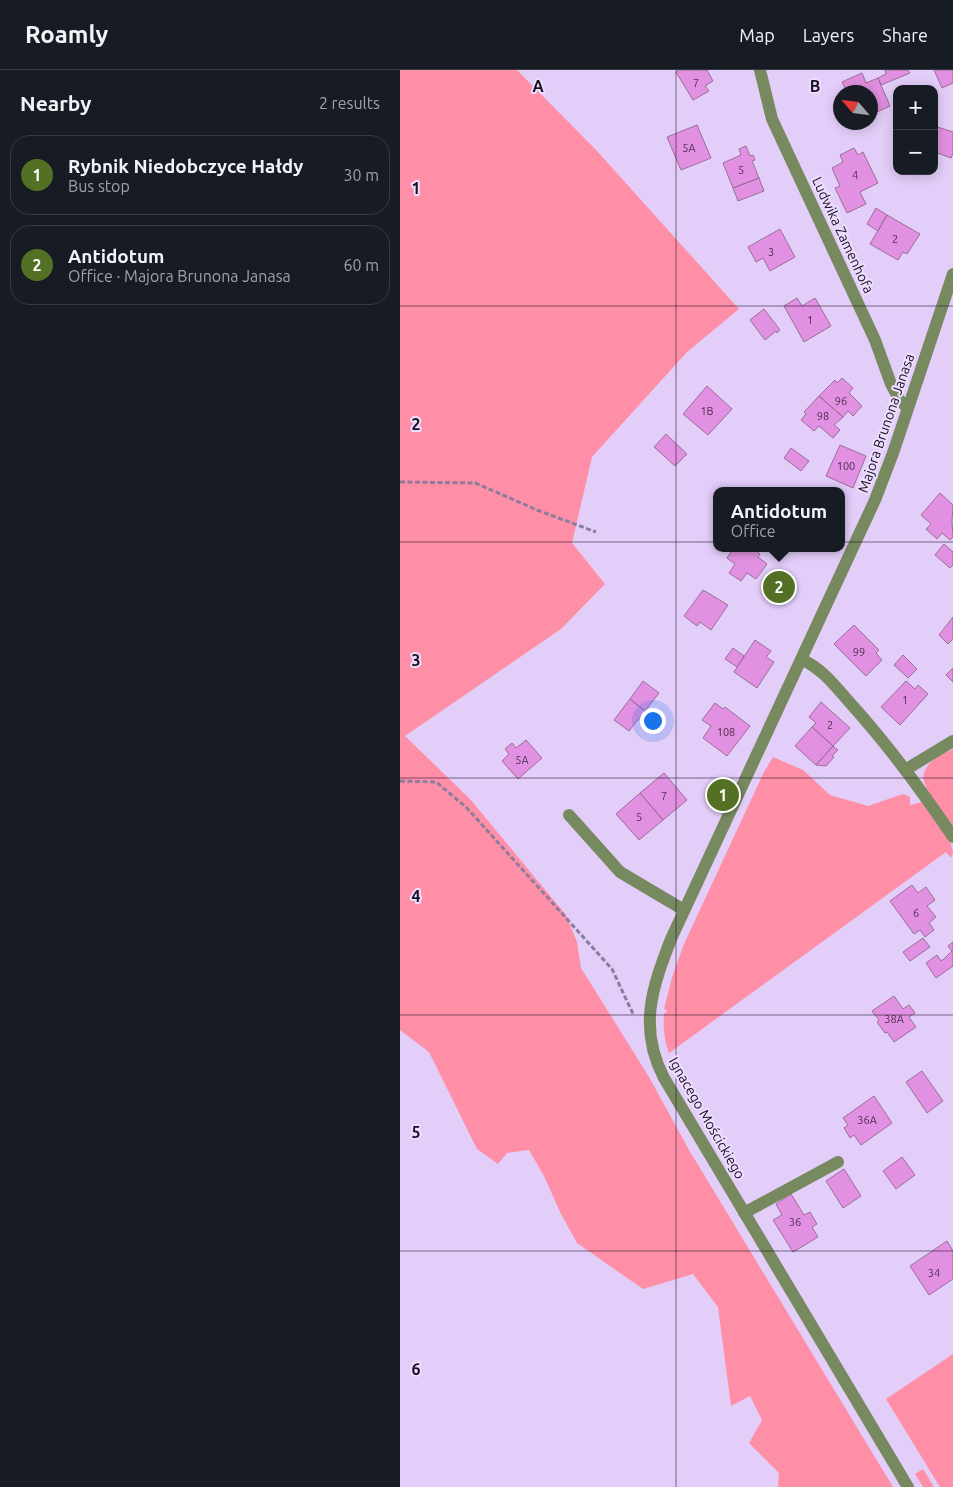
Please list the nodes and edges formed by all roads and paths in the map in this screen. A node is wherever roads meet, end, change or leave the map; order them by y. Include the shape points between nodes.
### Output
1 (760, 70) edge
2 (953, 274) edge
3 (908, 408) junction
4 (400, 482) edge
5 (596, 532) dead end
6 (801, 659) junction
7 (953, 741) edge
8 (905, 770) junction
9 (400, 781) edge
10 (569, 815) dead end
11 (953, 837) edge
12 (684, 910) junction
13 (649, 1030) junction
14 (838, 1162) dead end
15 (744, 1213) junction
16 (908, 1487) edge

1 - 3 street, Ludwika Zamenhofa via 772,119 875,340 890,384
2 - 3 street, Majora Brunona Janasa
3 - 6 street, Majora Brunona Janasa via 875,500
4 - 5 path via 475,483
6 - 8 street via 822,671
6 - 12 street, Ignacego Mościckiego
7 - 8 street
8 - 11 street
9 - 13 path via 436,782 466,807 612,969 633,1015
10 - 12 street via 620,872
12 - 13 street, Ignacego Mościckiego via 659,969 651,1000
13 - 15 street, Ignacego Mościckiego via 652,1051 660,1070
14 - 15 street
15 - 16 street, Ignacego Mościckiego

